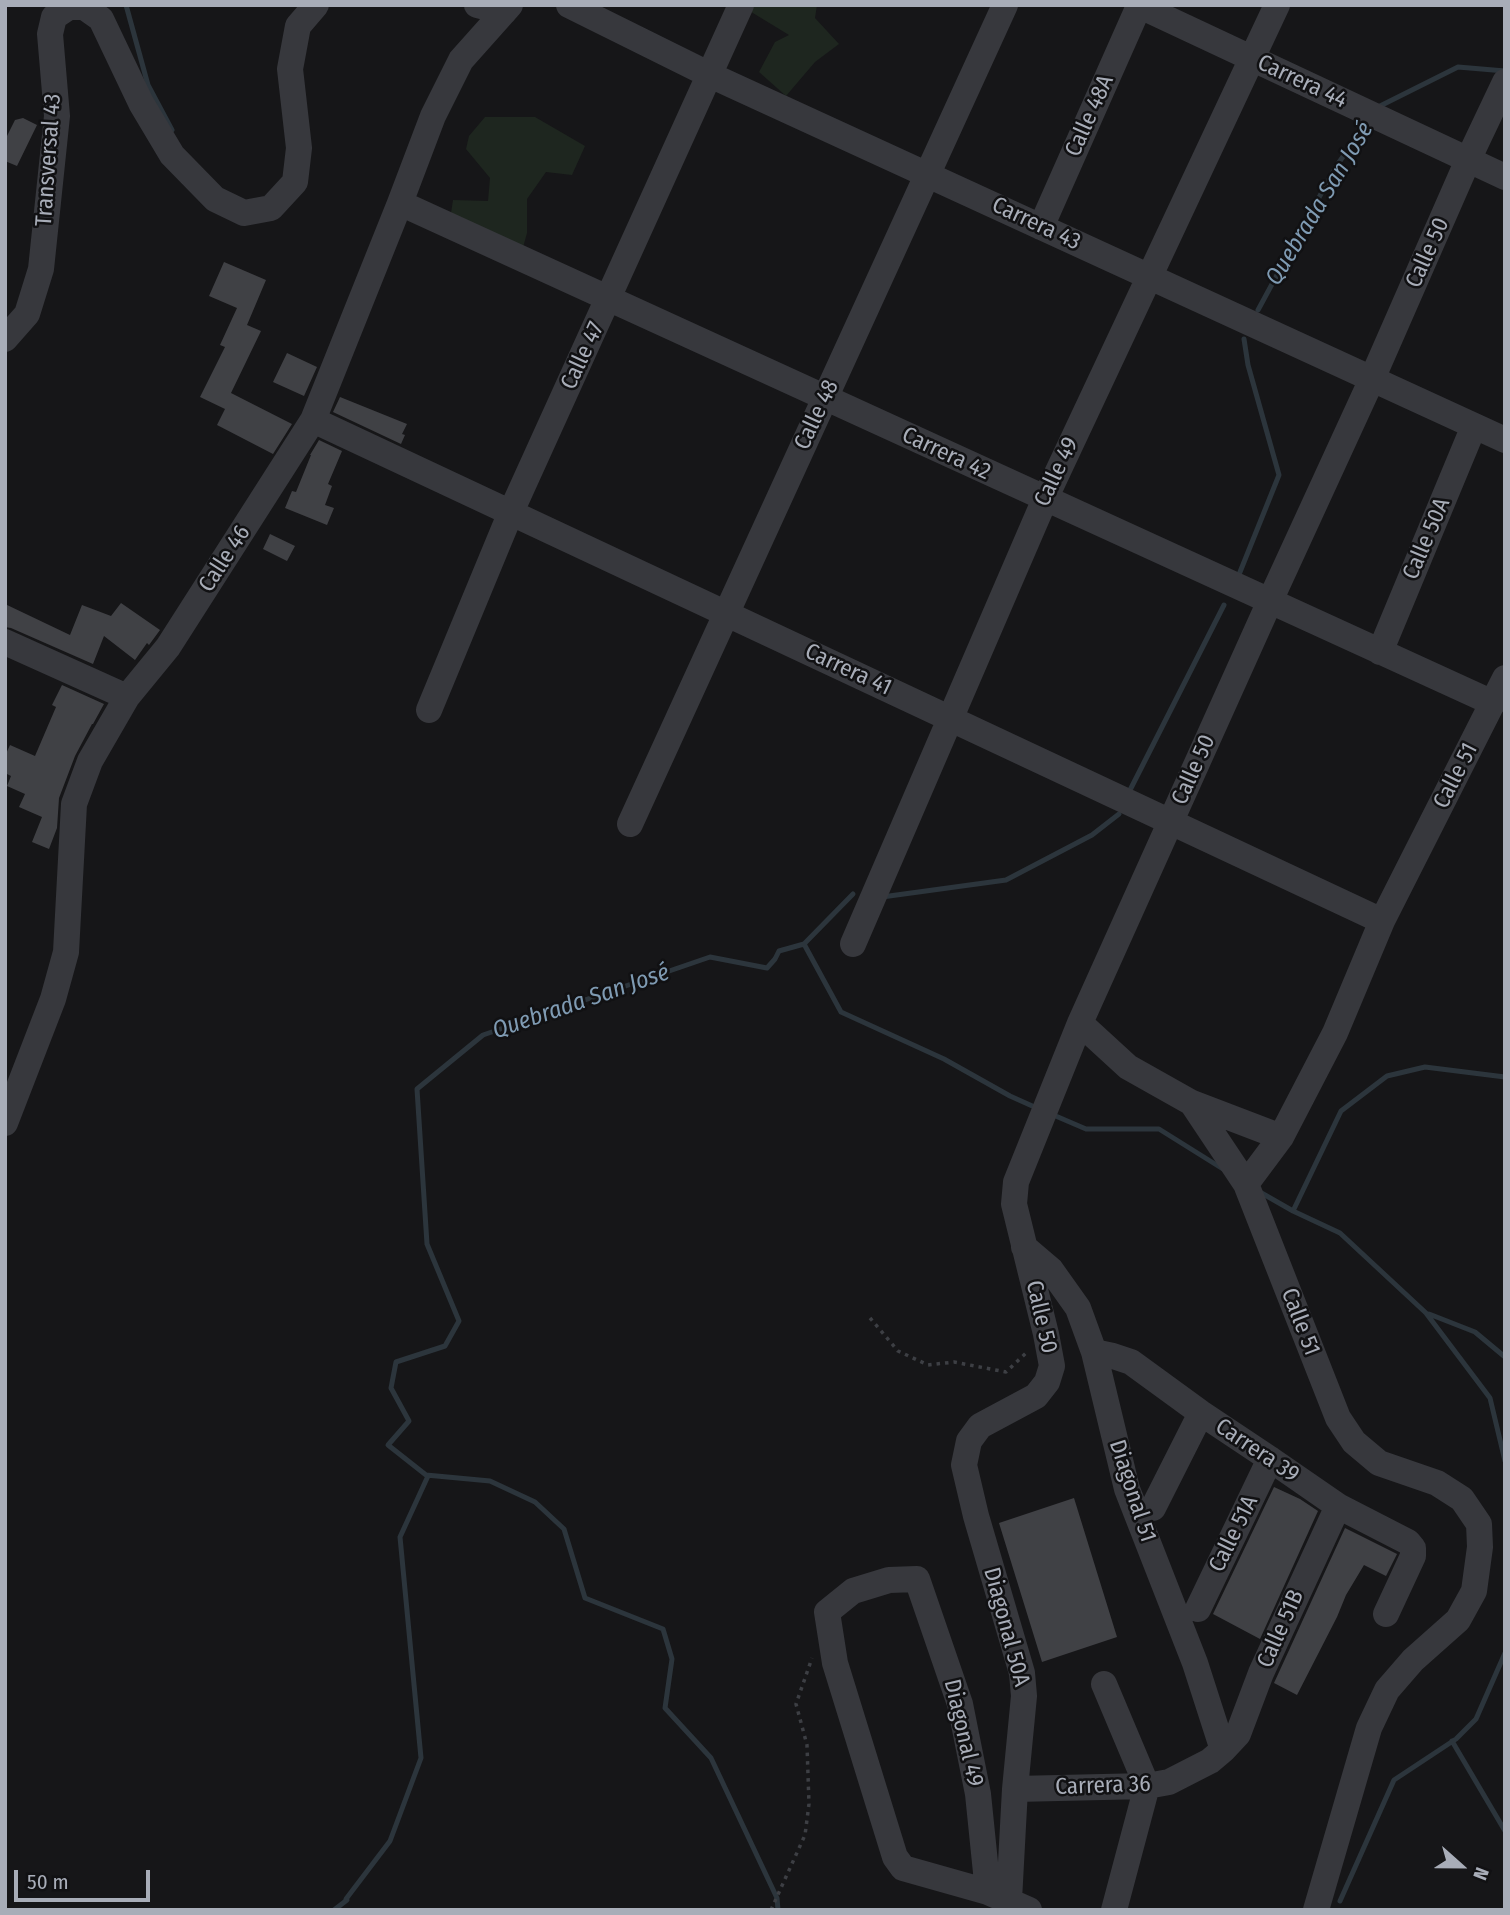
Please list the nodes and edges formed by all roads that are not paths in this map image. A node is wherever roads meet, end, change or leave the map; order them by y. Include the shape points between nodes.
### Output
1 (316, 5) edge
2 (477, 5) edge
3 (569, 5) edge
4 (741, 5) edge
5 (1005, 5) edge
6 (1277, 5) edge
7 (1139, 6) edge
8 (507, 9) edge
9 (1252, 59) junction
10 (710, 75) junction
11 (1505, 82) edge
12 (1468, 160) junction
13 (927, 174) junction
14 (1505, 177) edge
15 (400, 204) junction
16 (1041, 227) junction
17 (1148, 276) junction
18 (609, 299) junction
19 (5, 338) edge
20 (1373, 380) junction
21 (825, 398) junction
22 (313, 420) junction
23 (1474, 426) junction
24 (1505, 440) edge
25 (1045, 499) junction
26 (511, 512) junction
27 (1270, 601) junction
28 (726, 613) junction
29 (5, 642) edge
30 (1380, 652) junction
31 (1505, 678) edge
32 (127, 698) junction
33 (1493, 703) junction
34 (429, 710) dead end
35 (950, 718) junction
36 (1171, 822) junction
37 (630, 824) dead end
38 (1382, 921) junction
39 (853, 944) dead end
40 (1080, 1023) junction
41 (1192, 1103) junction
42 (5, 1123) edge
43 (1281, 1137) junction
44 (1246, 1184) junction
45 (1024, 1247) junction
46 (1094, 1352) junction
47 (1201, 1413) junction
48 (970, 1441) joint
49 (1270, 1459) junction
50 (1338, 1506) junction
51 (1153, 1508) dead end
52 (1198, 1609) dead end
53 (1386, 1614) dead end
54 (1104, 1684) dead end
55 (1223, 1750) junction
56 (1147, 1786) junction
57 (1015, 1789) junction
58 (1008, 1901) edge
59 (1114, 1910) edge
60 (1316, 1910) edge

1 - 19 street, Transversal 43 via 298,26 290,69 299,148 295,182 271,208 244,213 215,199 172,155 101,19 84,7 69,7 54,17 50,34 57,116 41,269 27,314
2 - 8 street
3 - 10 street, Carrera 43
4 - 10 street, Calle 47
5 - 13 street, Calle 48
6 - 9 street, Calle 49
7 - 9 street, Carrera 44
7 - 16 street, Calle 48A
8 - 15 street, Calle 46 via 461,60 433,116
9 - 12 street, Carrera 44
9 - 17 street, Calle 49
10 - 13 street, Carrera 43
10 - 18 street, Calle 47
11 - 12 street, Calle 50
12 - 14 street, Carrera 44
12 - 20 street, Calle 50
13 - 16 street, Carrera 43
13 - 21 street, Calle 48
15 - 18 street, Carrera 42
15 - 22 street, Calle 46
16 - 17 street, Carrera 43
17 - 20 street, Carrera 43
17 - 25 street, Calle 49
18 - 21 street, Carrera 42
18 - 26 street, Calle 47
20 - 23 street, Carrera 43
20 - 27 street, Calle 50
21 - 25 street, Carrera 42
21 - 28 street, Calle 48
22 - 26 street, Carrera 41
22 - 32 street, Calle 46 via 167,648
23 - 24 street, Carrera 43
23 - 30 street, Calle 50A
25 - 27 street, Carrera 42
25 - 35 street, Calle 49
26 - 28 street, Carrera 41
26 - 34 street, Calle 47
27 - 30 street, Carrera 42
27 - 36 street, Calle 50
28 - 35 street, Carrera 41
28 - 37 street, Calle 48
29 - 32 street
30 - 33 street, Carrera 42
31 - 33 street, Calle 51
32 - 42 street, Calle 46 via 90,761 74,804 66,952 53,999
33 - 38 street, Calle 51
35 - 36 street, Carrera 41
35 - 39 street, Calle 49
36 - 38 street, Carrera 41
36 - 40 street, Calle 50
38 - 43 street, Calle 51 via 1335,1033
40 - 41 street via 1128,1067
40 - 45 street, Calle 50 via 1016,1182 1014,1204
41 - 43 street
41 - 44 street
43 - 44 street, Calle 51
44 - 60 street, Calle 51 via 1338,1418 1354,1442 1379,1463 1437,1483 1462,1499 1479,1524 1474,1591 1458,1620 1387,1690 1368,1728
45 - 46 street, Diagonal 51 via 1051,1270 1078,1308
45 - 48 street, Calle 50 via 1052,1366 1036,1396 980,1426
46 - 47 street, Carrera 39 via 1131,1362
46 - 55 street, Diagonal 51 via 1127,1489 1195,1663
47 - 49 street, Carrera 39
47 - 51 street
48 - 57 street, Diagonal 50A via 964,1465 1022,1673
49 - 50 street, Carrera 39
49 - 52 street, Calle 51A
50 - 53 street, Carrera 39 via 1413,1548
50 - 55 street, Calle 51B via 1238,1734
54 - 56 street
55 - 56 street, Carrera 36 via 1169,1783
56 - 57 street, Carrera 36
56 - 59 street
57 - 58 street, Diagonal 50A
58 - 58 street, Diagonal 49 via 903,1868 895,1857 835,1663 827,1612 852,1591 889,1580 917,1578 960,1703 978,1794

